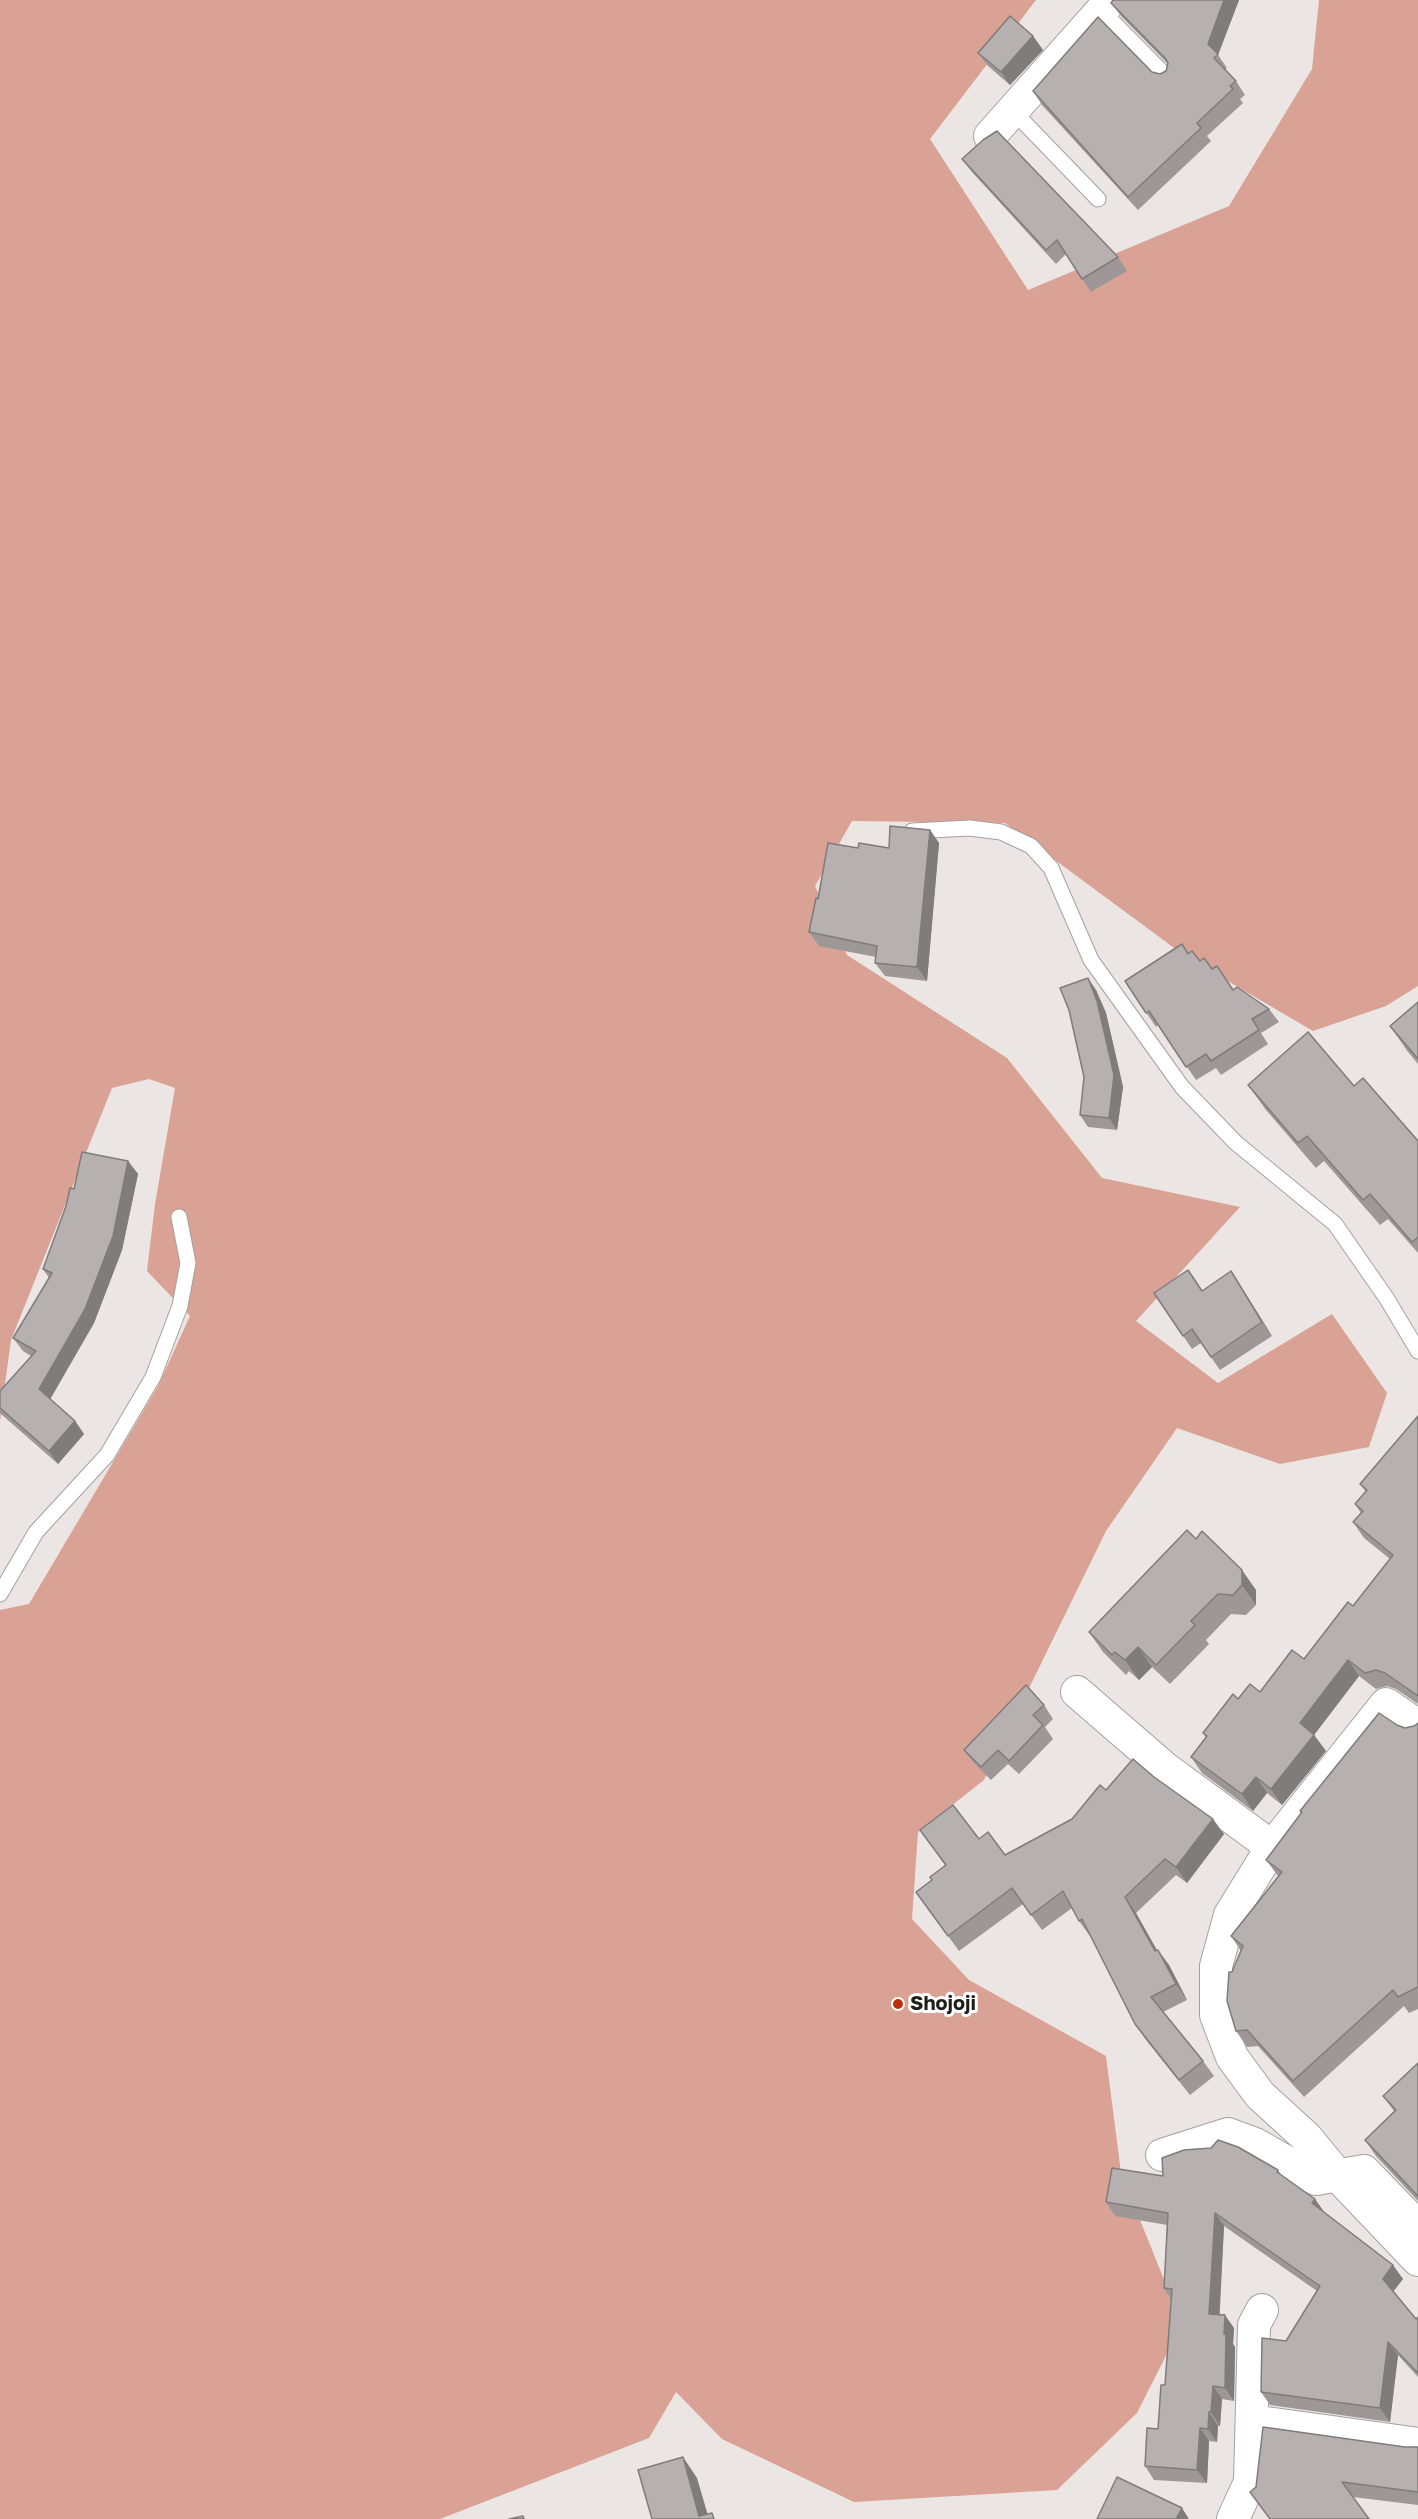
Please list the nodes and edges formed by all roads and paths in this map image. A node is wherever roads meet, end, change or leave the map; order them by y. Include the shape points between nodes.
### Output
1 (1106, 6) edge
2 (1168, 78) edge
3 (1013, 111) junction
4 (990, 136) edge
5 (1098, 199) dead end
6 (906, 831) edge
7 (179, 1217) dead end
8 (1418, 1351) edge
9 (0, 1594) edge
10 (1077, 1692) dead end
11 (1418, 1725) edge
12 (1272, 1847) junction
13 (1162, 2155) edge
14 (1338, 2176) junction
15 (1418, 2227) edge
16 (1418, 2260) edge
17 (1262, 2310) dead end
18 (1252, 2421) junction
19 (1418, 2444) edge
20 (1233, 2519) edge

1 - 2 lane
1 - 3 street
3 - 4 street
3 - 5 lane
6 - 8 lane via 970,828 1001,832 1031,846 1050,868 1091,960 1182,1087 1236,1143 1335,1224
7 - 9 lane via 188,1263 180,1306 153,1377 106,1455 36,1532
10 - 12 street via 1166,1769
11 - 12 street via 1386,1704
12 - 14 street via 1230,1915 1216,1966 1216,2015 1232,2057 1260,2095 1306,2137
13 - 14 street via 1228,2134 1255,2144 1316,2179
14 - 15 street via 1364,2172
14 - 16 street
17 - 18 street via 1254,2325
18 - 19 street
18 - 20 street via 1250,2482

